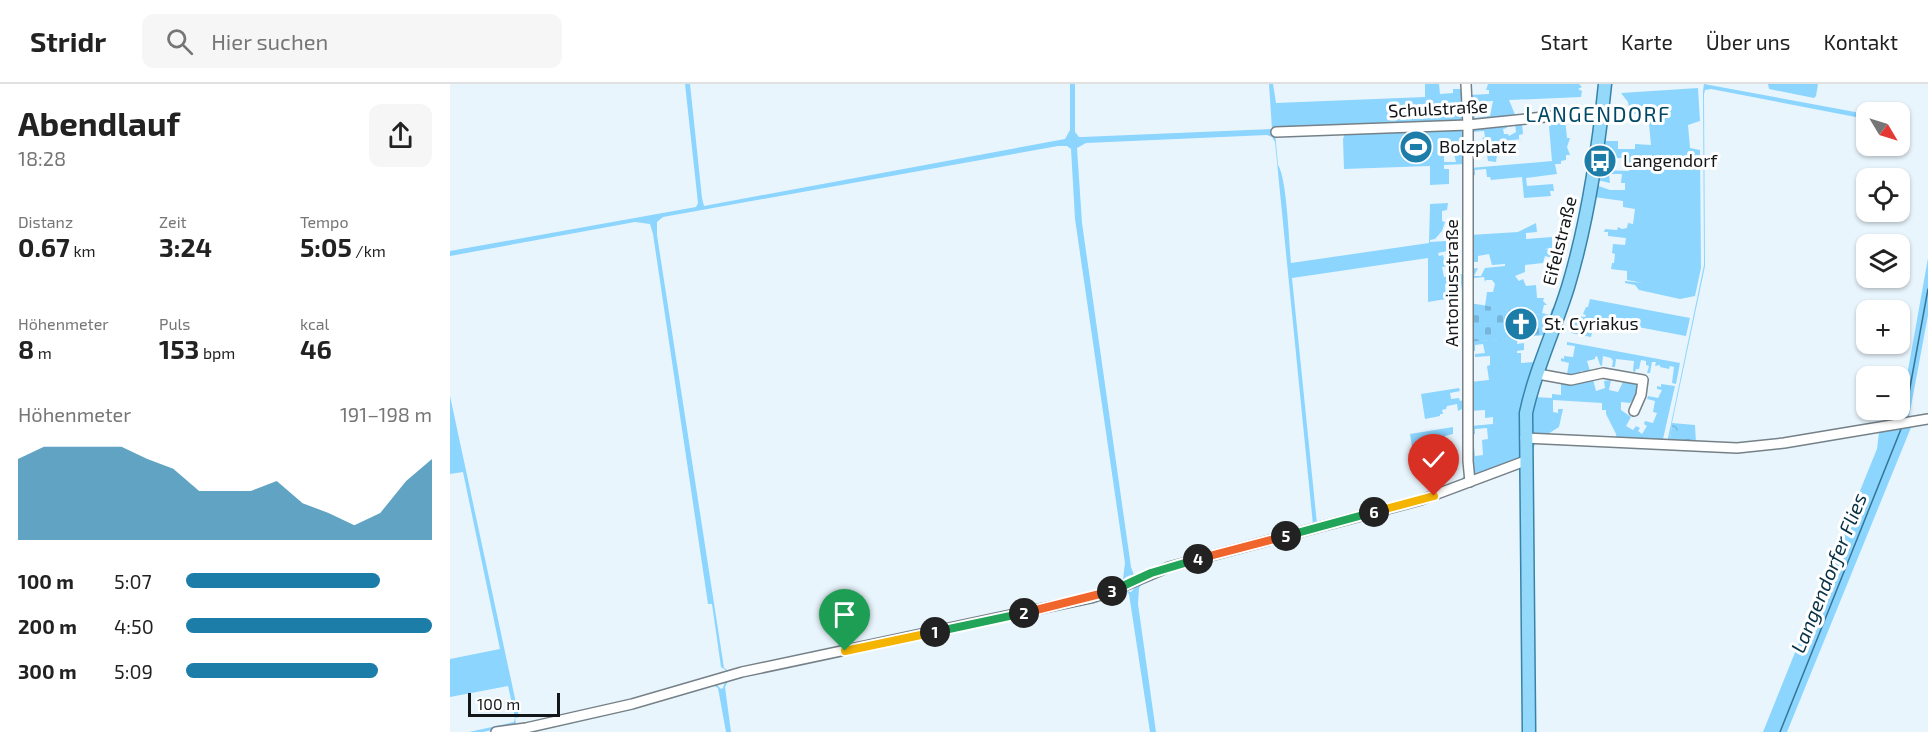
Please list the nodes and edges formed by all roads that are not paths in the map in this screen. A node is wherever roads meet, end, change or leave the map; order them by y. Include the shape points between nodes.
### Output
1 (1466, 84) edge
2 (1605, 84) edge
3 (1602, 111) junction
4 (1468, 125) junction
5 (1276, 132) dead end
6 (1538, 374) junction
7 (1634, 411) dead end
8 (1928, 418) edge
9 (1525, 438) junction
10 (1526, 461) junction
11 (1470, 482) junction
12 (496, 732) edge
13 (1529, 732) edge

1 - 4 street, Antoniusstraße
2 - 3 main road, Eifelstraße
3 - 4 street, Schulstraße
3 - 6 main road, Eifelstraße via 1581,240
4 - 5 street, Schulstraße
4 - 11 street, Antoniusstraße
6 - 7 street via 1571,380 1603,373 1644,380
6 - 9 main road, Eifelstraße via 1526,413
8 - 9 street via 1737,448
9 - 10 main road, Eifelstraße
10 - 11 street
10 - 13 main road, Eifelstraße
11 - 12 street via 1410,503 1169,567 1091,598 742,672 632,704

